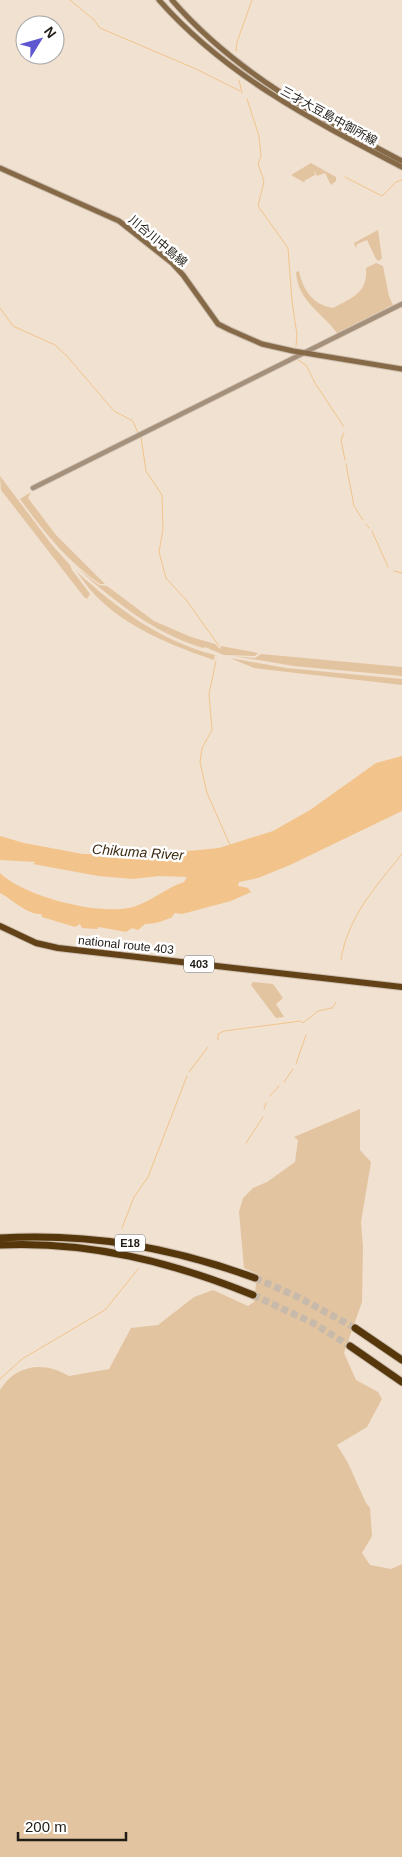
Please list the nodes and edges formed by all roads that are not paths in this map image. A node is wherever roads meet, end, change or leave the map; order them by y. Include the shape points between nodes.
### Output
1 (159, 0) edge
2 (172, 0) edge
3 (402, 161) edge
4 (402, 167) edge
5 (0, 168) edge
6 (402, 304) edge
7 (306, 353) junction
8 (402, 369) edge
9 (33, 488) dead end
10 (0, 926) edge
11 (402, 987) edge
12 (0, 1238) edge
13 (0, 1245) edge
14 (255, 1278) tunnel mouth
15 (253, 1295) tunnel mouth
16 (355, 1328) tunnel mouth
17 (350, 1346) tunnel mouth
18 (402, 1360) edge
19 (402, 1382) edge

1 - 4 main road, 三才大豆島中御所線 via 186,28 249,80 300,113
2 - 3 main road, 三才大豆島中御所線 via 206,37 253,75 331,123
5 - 7 main road, 川合川中島線 via 118,221 183,274 218,324 262,344
6 - 7 street
7 - 8 main road, 川合川中島線
7 - 9 street
10 - 11 highway, national route 403 / 403 via 36,944 58,948
12 - 14 highway, E18 via 65,1237 128,1243 201,1259
13 - 15 highway, E18 via 63,1246 115,1252 188,1270
16 - 18 highway
17 - 19 highway

